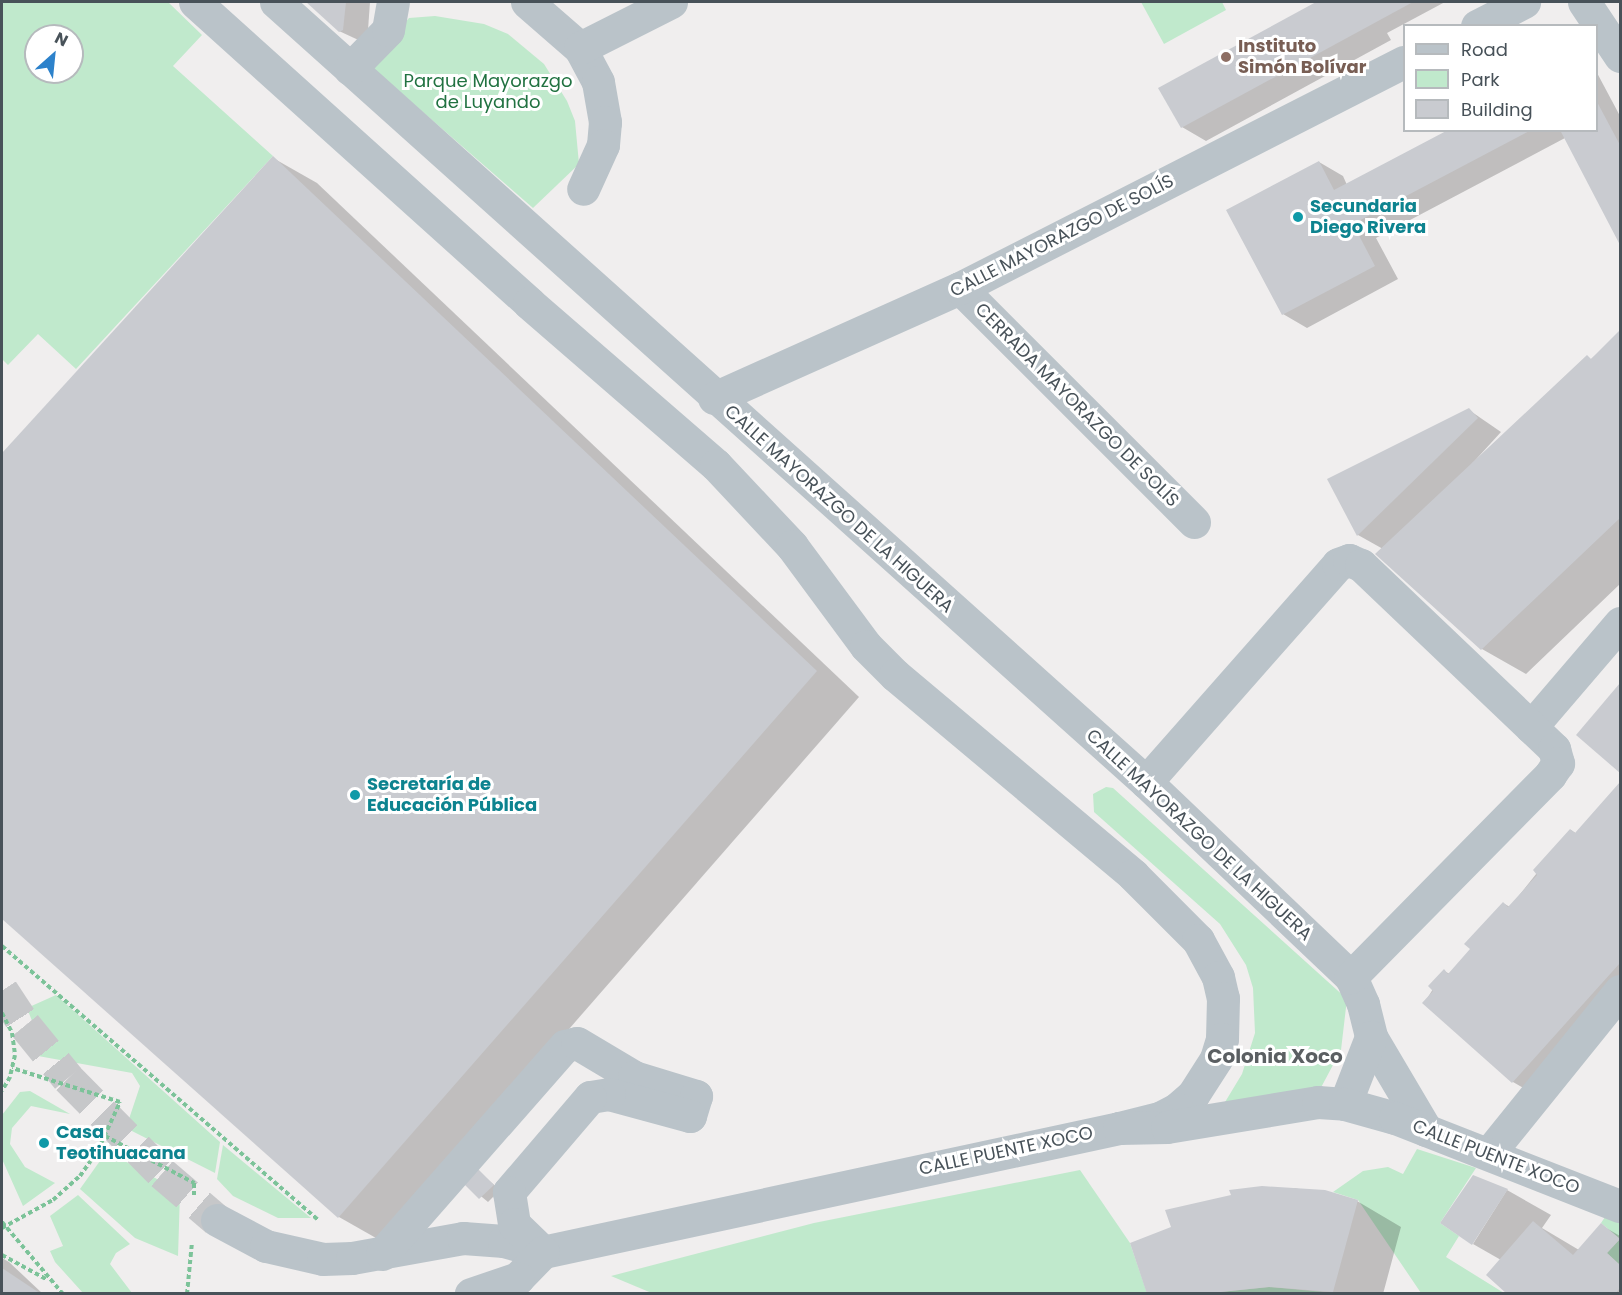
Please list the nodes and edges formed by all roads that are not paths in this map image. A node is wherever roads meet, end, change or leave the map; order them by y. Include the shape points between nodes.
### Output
1 (195, 2) edge
2 (276, 2) edge
3 (393, 2) edge
4 (527, 2) edge
5 (671, 2) edge
6 (1524, 2) edge
7 (1584, 2) edge
8 (1481, 24) edge
9 (579, 48) junction
10 (1620, 56) edge
11 (1403, 63) edge
12 (350, 69) junction
13 (583, 189) dead end
14 (960, 288) junction
15 (714, 398) junction
16 (1194, 522) dead end
17 (1620, 623) edge
18 (1531, 727) junction
19 (1146, 782) junction
20 (1351, 977) junction
21 (1620, 991) edge
22 (1371, 1037) junction
23 (1345, 1104) junction
24 (1119, 1128) junction
25 (1426, 1130) junction
26 (1490, 1152) junction
27 (1620, 1206) edge
28 (217, 1220) tunnel mouth
29 (543, 1252) junction
30 (382, 1254) junction
31 (471, 1293) edge

1 - 24 street via 529,303 716,465 792,546 866,645 895,675 1133,875 1198,940 1218,977 1223,998 1222,1039 1216,1059 1193,1095 1177,1109
2 - 12 street, CALLE MAYORAZGO DE LA HIGUERA
3 - 12 street via 388,30
4 - 9 street
5 - 9 street
6 - 8 street
7 - 10 street
9 - 13 street via 598,82 605,122 603,145
11 - 14 street, CALLE MAYORAZGO DE SOLÍS
12 - 15 street, CALLE MAYORAZGO DE LA HIGUERA
14 - 15 street, CALLE MAYORAZGO DE SOLÍS
14 - 16 street, CERRADA MAYORAZGO DE SOLÍS
15 - 19 street, CALLE MAYORAZGO DE LA HIGUERA
17 - 18 street
18 - 19 street via 1361,565 1349,560 1338,564
18 - 20 street via 1554,749 1558,763 1550,776
19 - 20 street, CALLE MAYORAZGO DE LA HIGUERA
20 - 22 street, CALLE MAYORAZGO DE LA HIGUERA
21 - 26 street
22 - 23 street
22 - 25 street, CALLE MAYORAZGO DE LA HIGUERA
23 - 24 street, CALLE PUENTE XOCO via 1318,1102 1167,1127
23 - 25 street, CALLE PUENTE XOCO
24 - 29 street, CALLE PUENTE XOCO
25 - 26 street, CALLE PUENTE XOCO
26 - 27 street, CALLE PUENTE XOCO
28 - 30 street, CALLE PUENTE XOCO via 258,1242 293,1254 323,1259
29 - 30 street, CALLE PUENTE XOCO via 504,1241 463,1238
29 - 30 street via 514,1224 508,1192 590,1097 609,1094 690,1116 696,1096 634,1077 577,1043 566,1046
29 - 31 street via 518,1278

